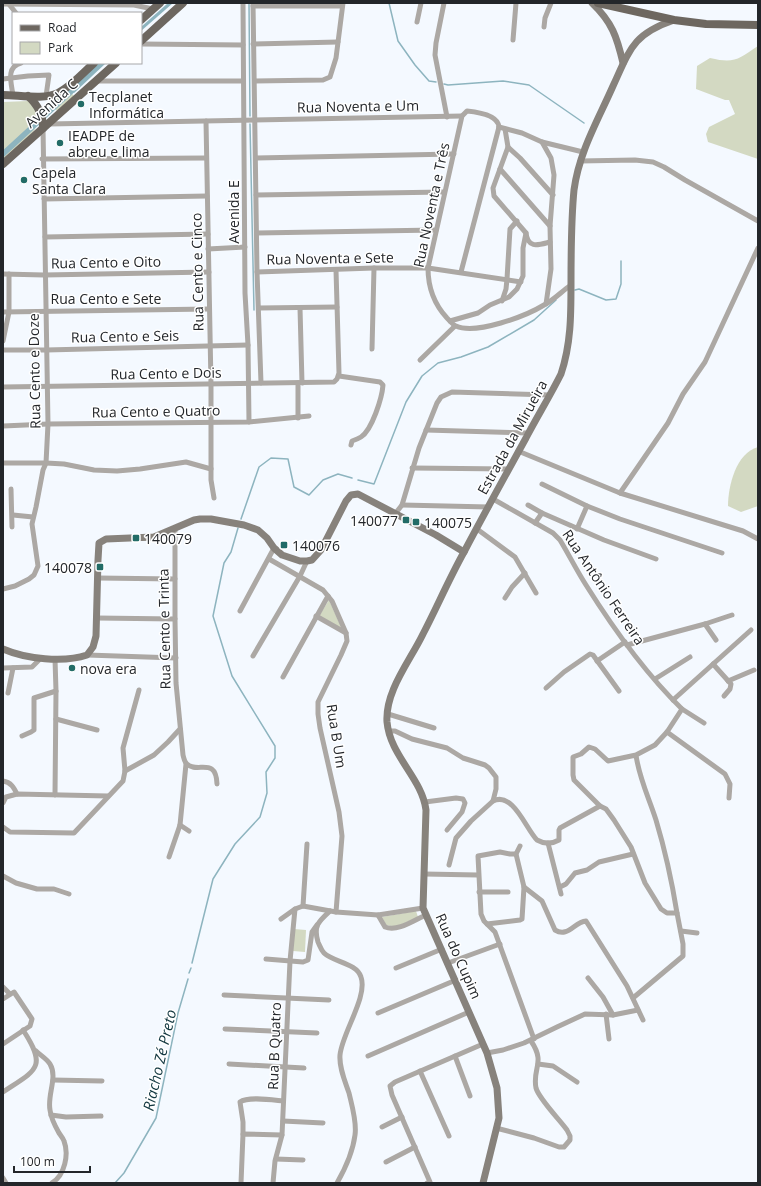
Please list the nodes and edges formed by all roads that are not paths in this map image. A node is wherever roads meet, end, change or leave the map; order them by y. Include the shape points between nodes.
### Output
1 (160, 3) edge
2 (183, 3) edge
3 (242, 3) edge
4 (422, 3) edge
5 (444, 3) edge
6 (516, 3) edge
7 (551, 3) edge
8 (592, 3) edge
9 (598, 3) edge
10 (6, 4) edge
11 (134, 4) edge
12 (253, 5) edge
13 (343, 5) edge
14 (153, 9) junction
15 (15, 12) edge
16 (142, 19) edge
17 (674, 20) junction
18 (417, 22) dead end
19 (758, 25) edge
20 (544, 26) dead end
21 (513, 40) dead end
22 (142, 42) edge
23 (338, 42) junction
24 (142, 43) edge
25 (244, 44) junction
26 (253, 44) junction
27 (623, 63) junction
28 (16, 64) edge
29 (93, 64) edge
30 (115, 64) edge
31 (3, 79) edge
32 (11, 79) junction
33 (95, 81) junction
34 (244, 81) junction
35 (255, 81) junction
36 (3, 95) edge
37 (13, 95) junction
38 (28, 96) junction
39 (44, 96) junction
40 (462, 116) junction
41 (447, 117) junction
42 (255, 119) junction
43 (244, 120) junction
44 (43, 121) junction
45 (206, 121) junction
46 (499, 127) junction
47 (505, 129) junction
48 (542, 142) junction
49 (508, 147) junction
50 (583, 152) junction
51 (454, 154) junction
52 (206, 158) junction
53 (256, 158) junction
54 (42, 159) junction
55 (580, 161) junction
56 (3, 164) edge
57 (500, 169) junction
58 (444, 192) junction
59 (256, 195) junction
60 (553, 195) junction
61 (207, 196) junction
62 (44, 199) junction
63 (517, 221) junction
64 (758, 222) edge
65 (550, 226) junction
66 (436, 230) junction
67 (256, 233) junction
68 (526, 233) junction
69 (208, 234) junction
70 (45, 237) junction
71 (550, 242) junction
72 (245, 247) junction
73 (758, 248) edge
74 (208, 249) junction
75 (374, 268) junction
76 (428, 268) junction
77 (336, 270) junction
78 (209, 272) junction
79 (257, 272) junction
80 (461, 272) junction
81 (3, 274) edge
82 (10, 274) junction
83 (44, 275) junction
84 (507, 279) junction
85 (521, 282) junction
86 (571, 284) junction
87 (502, 300) junction
88 (546, 304) junction
89 (337, 307) junction
90 (259, 308) junction
91 (300, 308) junction
92 (209, 310) junction
93 (45, 311) junction
94 (6, 312) edge
95 (450, 321) junction
96 (455, 326) junction
97 (3, 341) edge
98 (248, 345) junction
99 (210, 347) junction
100 (372, 349) dead end
101 (3, 350) edge
102 (46, 350) junction
103 (420, 360) dead end
104 (338, 376) junction
105 (261, 383) junction
106 (300, 383) junction
107 (248, 384) junction
108 (211, 385) junction
109 (3, 387) edge
110 (46, 388) junction
111 (550, 395) junction
112 (309, 416) dead end
113 (298, 418) junction
114 (211, 422) junction
115 (249, 422) junction
116 (48, 424) junction
117 (3, 426) edge
118 (426, 430) junction
119 (528, 434) junction
120 (351, 445) dead end
121 (518, 451) junction
122 (46, 462) junction
123 (3, 463) edge
124 (412, 468) junction
125 (211, 469) junction
126 (509, 469) junction
127 (542, 484) dead end
128 (11, 489) dead end
129 (620, 493) junction
130 (214, 498) dead end
131 (493, 498) junction
132 (402, 505) junction
133 (528, 505) dead end
134 (587, 506) junction
135 (489, 507) junction
136 (542, 513) junction
137 (395, 514) junction
138 (13, 515) junction
139 (33, 517) junction
140 (535, 523) junction
141 (12, 527) dead end
142 (175, 528) junction
143 (477, 529) junction
144 (577, 529) junction
145 (758, 539) edge
146 (274, 548) junction
147 (464, 552) junction
148 (722, 553) dead end
149 (269, 559) junction
150 (656, 559) dead end
151 (310, 560) junction
152 (525, 573) junction
153 (300, 576) junction
154 (98, 578) junction
155 (175, 580) junction
156 (3, 589) edge
157 (536, 593) dead end
158 (328, 596) junction
159 (504, 598) dead end
160 (240, 611) dead end
161 (732, 615) dead end
162 (316, 616) junction
163 (97, 618) junction
164 (175, 619) junction
165 (705, 624) junction
166 (751, 630) dead end
167 (346, 633) junction
168 (716, 640) dead end
169 (626, 643) junction
170 (3, 649) edge
171 (87, 655) junction
172 (253, 656) dead end
173 (690, 657) dead end
174 (41, 658) junction
175 (176, 658) junction
176 (55, 659) junction
177 (597, 662) junction
178 (713, 664) junction
179 (3, 668) edge
180 (13, 668) junction
181 (754, 670) dead end
182 (283, 677) dead end
183 (655, 680) junction
184 (728, 681) junction
185 (546, 688) dead end
186 (139, 690) dead end
187 (619, 691) dead end
188 (56, 692) junction
189 (8, 693) dead end
190 (724, 696) dead end
191 (673, 700) junction
192 (682, 709) junction
193 (388, 714) junction
194 (56, 719) junction
195 (704, 723) dead end
196 (434, 728) dead end
197 (180, 729) junction
198 (97, 730) dead end
199 (389, 731) junction
200 (667, 732) junction
201 (22, 736) dead end
202 (636, 755) junction
203 (186, 764) junction
204 (125, 770) junction
205 (3, 781) edge
206 (217, 784) dead end
207 (17, 794) junction
208 (55, 795) junction
209 (108, 796) junction
210 (729, 798) dead end
211 (492, 800) junction
212 (425, 801) junction
213 (3, 803) edge
214 (600, 806) junction
215 (180, 825) junction
216 (5, 829) edge
217 (447, 830) dead end
218 (189, 831) dead end
219 (548, 843) junction
220 (307, 844) dead end
221 (520, 846) dead end
222 (516, 854) junction
223 (633, 854) junction
224 (169, 857) dead end
225 (449, 865) dead end
226 (424, 874) junction
227 (478, 875) junction
228 (3, 876) edge
229 (524, 887) junction
230 (479, 892) junction
231 (508, 892) dead end
232 (69, 894) dead end
233 (303, 906) junction
234 (294, 909) junction
235 (330, 911) junction
236 (424, 911) junction
237 (336, 912) junction
238 (677, 913) junction
239 (378, 915) junction
240 (281, 919) dead end
241 (487, 924) junction
242 (317, 925) junction
243 (681, 931) junction
244 (697, 933) dead end
245 (500, 944) junction
246 (442, 949) junction
247 (266, 959) dead end
248 (290, 961) junction
249 (448, 963) junction
250 (396, 968) dead end
251 (588, 978) dead end
252 (456, 980) junction
253 (3, 987) edge
254 (12, 993) junction
255 (224, 996) dead end
256 (288, 998) junction
257 (633, 998) junction
258 (3, 999) edge
259 (329, 1000) dead end
260 (638, 1010) junction
261 (469, 1012) junction
262 (378, 1013) dead end
263 (606, 1014) junction
264 (612, 1015) junction
265 (643, 1020) dead end
266 (225, 1029) dead end
267 (23, 1030) junction
268 (286, 1032) junction
269 (317, 1033) dead end
270 (609, 1039) dead end
271 (532, 1040) junction
272 (3, 1044) edge
273 (483, 1044) junction
274 (36, 1052) junction
275 (487, 1053) junction
276 (368, 1056) dead end
277 (455, 1056) junction
278 (229, 1064) dead end
279 (538, 1064) junction
280 (285, 1068) junction
281 (304, 1068) dead end
282 (420, 1071) junction
283 (53, 1080) junction
284 (102, 1081) dead end
285 (576, 1082) dead end
286 (3, 1092) edge
287 (470, 1096) dead end
288 (284, 1101) junction
289 (51, 1115) junction
290 (101, 1116) dead end
291 (402, 1117) junction
292 (283, 1121) junction
293 (323, 1123) dead end
294 (382, 1127) dead end
295 (496, 1128) junction
296 (243, 1134) junction
297 (282, 1135) junction
298 (449, 1136) dead end
299 (415, 1147) junction
300 (276, 1159) junction
301 (302, 1160) dead end
302 (386, 1162) dead end
303 (3, 1178) edge
304 (6, 1183) edge
305 (52, 1183) edge
306 (241, 1183) edge
307 (273, 1183) edge
308 (337, 1183) edge
309 (429, 1183) edge
310 (483, 1183) edge

1 - 14 main road
2 - 22 main road
3 - 25 street, Avenida E
4 - 18 street
5 - 41 street via 435,55
6 - 21 street
7 - 20 street
8 - 27 main road via 613,29
9 - 17 main road
10 - 11 street
10 - 15 street
11 - 14 street
12 - 13 street
12 - 26 street, Avenida E
13 - 23 street
14 - 16 main road
17 - 19 main road via 706,24
17 - 27 main road, Estrada da Mirueira via 644,34
23 - 26 street
23 - 35 street via 330,77 323,80
24 - 25 street
25 - 34 street, Avenida E
26 - 35 street, Avenida E
27 - 50 main road, Estrada da Mirueira
28 - 32 street via 12,68
29 - 39 main road, Avenida C via 66,88
30 - 33 main road, Avenida C
31 - 32 street
32 - 37 street
32 - 39 street via 49,75
33 - 34 street
33 - 44 main road, Avenida C
34 - 43 street, Avenida E
35 - 42 street, Avenida E
36 - 37 main road
37 - 38 main road
38 - 39 main road
38 - 44 main road via 36,104
40 - 41 street, Rua Noventa e Um
40 - 46 street via 467,111 477,113 496,119
40 - 51 street, Rua Noventa e Três
41 - 42 street, Rua Noventa e Um
42 - 43 street, Rua Noventa e Um
42 - 53 street, Avenida E
43 - 45 street, Rua Noventa e Um
43 - 72 street, Avenida E
44 - 45 street, Rua Noventa e Um
44 - 54 street, Rua Cento e Doze
44 - 56 main road, Avenida C
45 - 52 street, Rua Cento e Cinco
46 - 47 street
46 - 80 street
47 - 48 street
47 - 49 street
48 - 50 street
48 - 60 street via 553,164
49 - 57 street
49 - 60 street
50 - 55 main road, Estrada da Mirueira
51 - 53 street
51 - 58 street, Rua Noventa e Três
52 - 54 street
52 - 61 street, Rua Cento e Cinco
53 - 59 street, Avenida E
54 - 62 street, Rua Cento e Doze
55 - 64 street via 653,162
55 - 86 main road, Estrada da Mirueira via 574,190
57 - 63 street via 493,194
57 - 65 street
58 - 59 street
58 - 66 street, Rua Noventa e Três
59 - 67 street, Avenida E
60 - 65 street
61 - 62 street
61 - 69 street, Rua Cento e Cinco
62 - 70 street, Rua Cento e Doze
63 - 68 street
63 - 84 street via 510,229
65 - 71 street
66 - 67 street
66 - 76 street, Rua Noventa e Três
67 - 79 street, Avenida E
68 - 71 street via 530,243 537,245
68 - 85 street
69 - 70 street
69 - 74 street, Rua Cento e Cinco
70 - 83 street, Rua Cento e Doze
71 - 88 street via 551,269
72 - 74 street
72 - 98 street, Avenida E
73 - 129 street via 705,362 683,394 668,423
74 - 78 street, Rua Cento e Cinco
75 - 76 street, Rua Noventa e Sete
75 - 77 street, Rua Noventa e Sete
75 - 100 street
76 - 80 street, Rua Noventa e Sete
76 - 95 street, Rua Noventa e Três via 434,300
77 - 79 street, Rua Noventa e Sete
77 - 89 street
78 - 83 street, Rua Cento e Oito
78 - 92 street, Rua Cento e Cinco
79 - 90 street, Avenida E
80 - 84 street, Rua Noventa e Sete
81 - 82 street, Rua Cento e Oito
82 - 83 street, Rua Cento e Oito
82 - 94 street
83 - 93 street, Rua Cento e Doze
84 - 85 street, Rua Noventa e Sete
84 - 87 street
85 - 87 street via 513,294
86 - 88 street
86 - 111 main road, Estrada da Mirueira via 568,349 561,374
87 - 95 street via 478,313
88 - 96 street via 525,315 500,323 472,328
89 - 91 street
89 - 104 street
90 - 91 street
90 - 105 street, Avenida E
91 - 106 street
92 - 93 street, Rua Cento e Sete
92 - 99 street, Rua Cento e Cinco
93 - 94 street, Rua Cento e Sete
93 - 102 street, Rua Cento e Doze
94 - 97 street
95 - 96 street, Rua Noventa e Três
96 - 103 street
98 - 99 street, Rua Cento e Seis
98 - 107 street, Avenida E
99 - 102 street, Rua Cento e Seis
99 - 108 street, Rua Cento e Cinco
101 - 102 street, Rua Cento e Seis
102 - 110 street, Rua Cento e Doze
104 - 106 street, Rua Cento e Dois via 336,381 330,383
104 - 120 street via 380,382 383,385 372,421 362,437 352,441
105 - 106 street, Rua Cento e Dois
105 - 107 street, Rua Cento e Dois
106 - 113 street
107 - 108 street, Rua Cento e Dois
107 - 115 street, Avenida E
108 - 110 street, Rua Cento e Dois
108 - 114 street, Rua Cento e Cinco
109 - 110 street, Rua Cento e Dois
110 - 116 street, Rua Cento e Doze
111 - 118 street via 452,392 441,397
111 - 119 main road, Estrada da Mirueira
112 - 113 street, Rua Cento e Quatro
113 - 115 street, Rua Cento e Quatro
114 - 115 street, Rua Cento e Quatro
114 - 116 street, Rua Cento e Quatro
114 - 125 street, Rua Cento e Cinco
116 - 117 street, Rua Cento e Quatro
116 - 122 street, Rua Cento e Doze
118 - 119 street
118 - 124 street
119 - 121 main road, Estrada da Mirueira
121 - 126 main road, Estrada da Mirueira
121 - 129 street
122 - 123 street
122 - 125 street via 117,471 186,462
122 - 139 street, Rua Cento e Doze
124 - 126 street
124 - 132 street
125 - 130 street, Rua Cento e Cinco
126 - 131 main road, Estrada da Mirueira
127 - 134 street
128 - 138 street
129 - 145 street via 742,531
131 - 135 main road, Estrada da Mirueira
131 - 140 street, Rua Antônio Ferreira
132 - 135 street
132 - 137 street
133 - 136 street
134 - 144 street
134 - 148 street
135 - 143 main road, Estrada da Mirueira
136 - 140 street
136 - 144 street
137 - 147 main road
137 - 151 main road via 358,494 351,495 321,550
138 - 139 street
138 - 141 street
139 - 156 street, Rua Cento e Doze via 36,571 29,579
140 - 169 street, Rua Antônio Ferreira via 560,540 593,596
142 - 146 main road via 200,519 244,525 258,530
142 - 154 main road via 154,537 114,538 102,541 99,546
142 - 155 street, Rua Cento e Trinta
143 - 147 main road, Estrada da Mirueira
143 - 152 street via 515,557
144 - 150 street
146 - 149 street
146 - 151 main road via 282,555 300,561
147 - 193 main road, Estrada da Mirueira via 393,691
149 - 153 street
149 - 160 street
151 - 153 street
152 - 157 street
152 - 159 street
153 - 158 street via 324,590
153 - 172 street
154 - 155 street
154 - 163 main road
155 - 164 street, Rua Cento e Trinta
158 - 162 street
158 - 167 street
161 - 165 street
162 - 167 street
162 - 182 street
163 - 164 street
163 - 171 main road via 96,636
164 - 175 street, Rua Cento e Trinta
165 - 168 street
165 - 169 street
166 - 178 street
167 - 237 street, Rua B Um via 347,641 318,702 320,728 341,824 342,849
169 - 177 street
169 - 183 street, Rua Antônio Ferreira
170 - 174 main road
171 - 175 street
171 - 176 main road
173 - 183 street
174 - 176 main road
174 - 180 street via 32,667
175 - 197 street, Rua Cento e Trinta
176 - 188 street
177 - 185 street via 590,654
177 - 187 street
178 - 184 street
178 - 191 street
179 - 180 street
180 - 189 street
181 - 184 street
183 - 191 street, Rua Antônio Ferreira
184 - 190 street via 731,686
186 - 204 street via 123,748
188 - 194 street
188 - 201 street via 34,698 34,730
191 - 192 street, Rua Antônio Ferreira
192 - 195 street, Rua Antônio Ferreira
192 - 200 street
193 - 196 street
193 - 199 main road, Estrada da Mirueira
194 - 198 street
194 - 208 street
197 - 203 street, Rua Cento e Trinta
197 - 204 street via 154,755
199 - 211 street via 447,748 462,758 489,768 497,781
199 - 212 main road, Estrada da Mirueira via 397,751
200 - 202 street via 655,745
200 - 210 street via 725,774 730,784
202 - 214 street via 608,761 591,747 573,756 574,780
202 - 238 street via 640,778 659,830
203 - 206 street via 212,769 217,777
203 - 215 street, Rua Cento e Trinta
204 - 209 street via 123,780
205 - 207 street via 9,783
207 - 208 street
207 - 213 street via 6,797
208 - 209 street
209 - 216 street via 74,833 24,833
211 - 219 street via 505,800 537,840
211 - 225 street via 456,838
212 - 217 street via 463,798 465,803 462,812
212 - 226 main road, Rua do Cupim
214 - 219 street via 560,828 558,841
214 - 223 street via 606,809 614,820
215 - 218 street
215 - 224 street, Rua Cento e Trinta
219 - 223 street via 560,890 575,873 587,870 600,862
220 - 233 street
221 - 222 street
222 - 227 street via 480,854 477,858
222 - 229 street
223 - 238 street via 653,897 664,912
226 - 227 street
226 - 236 main road, Rua do Cupim
227 - 230 street
228 - 232 street via 37,889 54,889
229 - 241 street via 523,917 520,920
229 - 257 street via 542,901 558,932 564,933 586,921
230 - 231 street
230 - 241 street via 481,914
233 - 234 street
233 - 235 street
234 - 240 street
234 - 248 street, Rua B Quatro
235 - 237 street
235 - 242 street
236 - 239 street
236 - 239 street via 393,929 385,927
236 - 246 main road, Rua do Cupim
237 - 239 street
238 - 243 street
241 - 245 street via 495,932
242 - 248 street via 312,932 308,960
242 - 308 street via 316,935 324,954 352,967 362,978 360,998 340,1053 340,1066 352,1109 355,1136
243 - 244 street
243 - 257 street via 683,956
245 - 249 street
245 - 271 street
246 - 249 main road, Rua do Cupim
246 - 250 street
247 - 248 street
248 - 256 street, Rua B Quatro
249 - 252 main road, Rua do Cupim
251 - 264 street via 603,997
252 - 261 main road, Rua do Cupim
252 - 262 street
253 - 254 street
254 - 258 street
254 - 267 street via 31,1016 30,1026
255 - 256 street
256 - 259 street
256 - 268 street, Rua B Quatro
257 - 260 street
260 - 264 street
260 - 265 street
261 - 273 main road, Rua do Cupim
261 - 276 street
263 - 264 street
263 - 270 street
263 - 271 street via 585,1014
266 - 268 street
267 - 272 street
267 - 274 street
268 - 269 street
268 - 280 street, Rua B Quatro
271 - 275 street
271 - 279 street via 538,1053
273 - 275 main road, Rua do Cupim
273 - 277 street
274 - 283 street via 50,1064
274 - 286 street via 37,1063 34,1070
275 - 295 main road, Rua do Cupim via 497,1088 499,1118
277 - 282 street
277 - 287 street
278 - 280 street
279 - 285 street via 553,1066
279 - 295 street via 536,1083 540,1097 559,1119 570,1140 564,1148
280 - 281 street
280 - 288 street, Rua B Quatro
282 - 291 street via 395,1082 390,1089
282 - 298 street
283 - 284 street
283 - 289 street via 49,1102
288 - 292 street, Rua B Quatro
288 - 296 street via 253,1099 240,1102
289 - 290 street
289 - 305 street via 66,1149 63,1169
291 - 294 street
291 - 299 street
292 - 293 street
292 - 297 street, Rua B Quatro
295 - 310 main road
296 - 297 street
296 - 306 street
297 - 300 street, Rua B Quatro
299 - 302 street
299 - 309 street
300 - 301 street
300 - 307 street, Rua B Quatro
303 - 304 street

